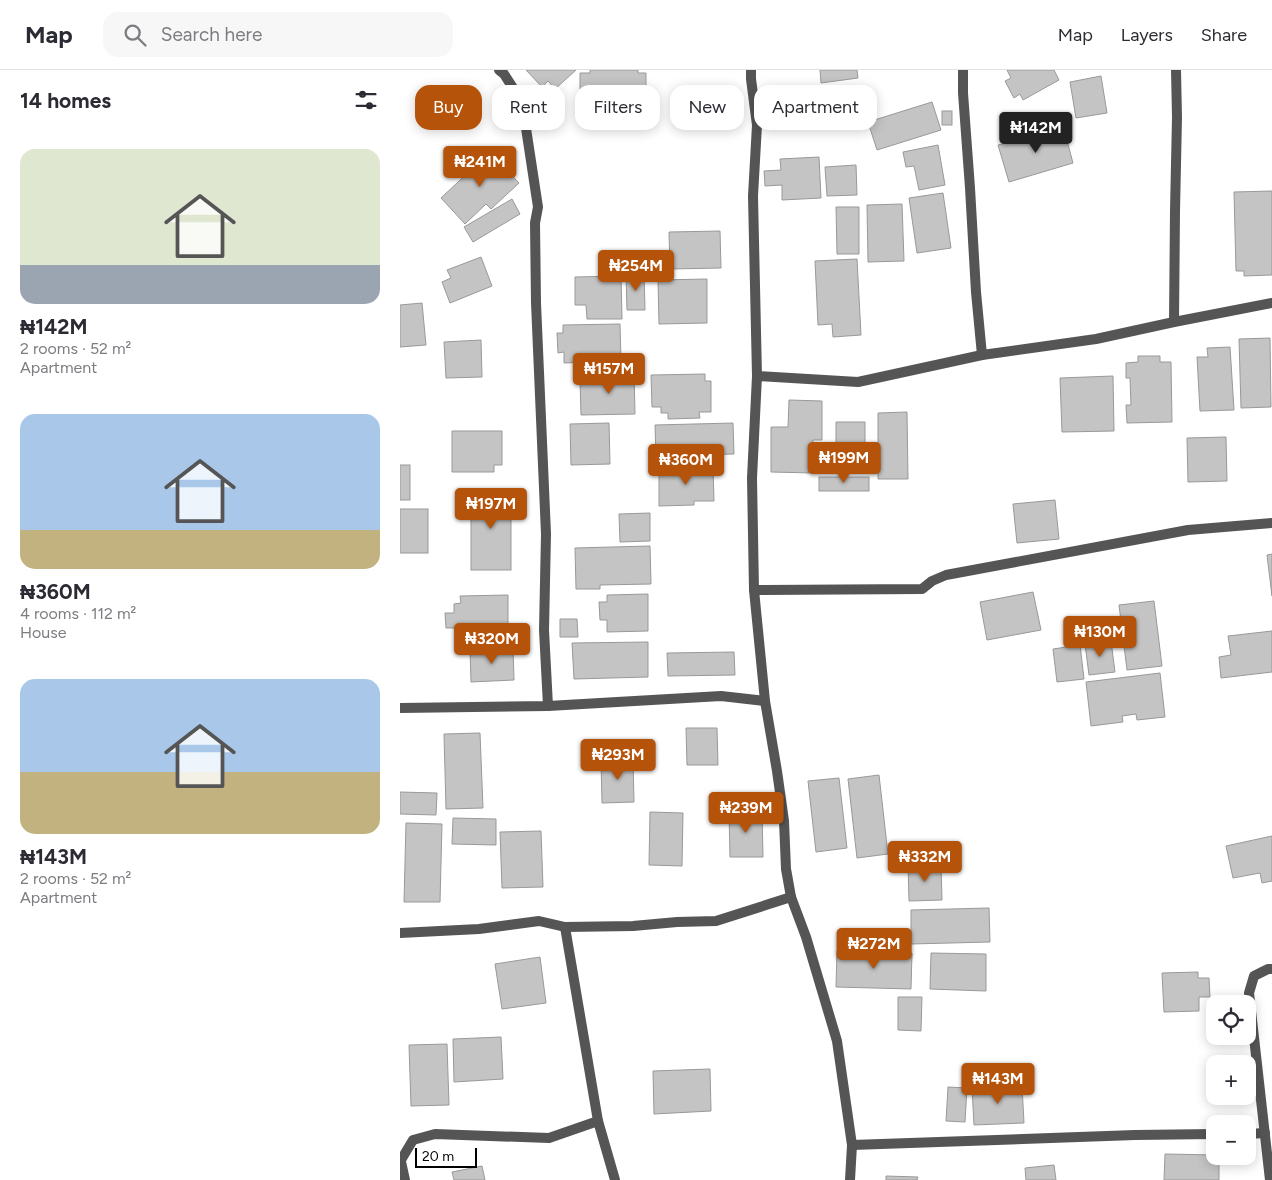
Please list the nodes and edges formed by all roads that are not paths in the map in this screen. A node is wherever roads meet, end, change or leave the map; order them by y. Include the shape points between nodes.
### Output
1 (499, 70) edge
2 (751, 70) edge
3 (963, 70) edge
4 (1176, 70) edge
5 (1272, 303) edge
6 (1174, 322) junction
7 (982, 355) junction
8 (757, 376) junction
9 (1272, 523) edge
10 (754, 590) junction
11 (765, 701) junction
12 (548, 706) junction
13 (400, 708) edge
14 (791, 897) junction
15 (565, 927) junction
16 (400, 933) edge
17 (1272, 969) edge
18 (598, 1121) junction
19 (1206, 1134) edge
20 (1256, 1134) edge
21 (1265, 1134) junction
22 (852, 1145) junction
23 (401, 1158) edge
24 (405, 1180) edge
25 (615, 1180) edge
26 (850, 1180) edge
27 (1270, 1180) edge

1 - 12 street via 522,102 538,207 535,232 546,534 544,630
2 - 8 street via 757,125 753,196
3 - 7 street
4 - 6 street
5 - 6 street
6 - 7 street via 1096,340
7 - 8 street via 858,382
8 - 10 street via 752,478
9 - 10 street via 1188,530 946,575 922,589
10 - 11 street
11 - 12 street via 721,696
11 - 14 street via 784,821 786,870
12 - 13 street
14 - 15 street via 716,921
14 - 22 street via 837,1041
15 - 16 street via 539,921 480,929
15 - 18 street
17 - 21 street via 1254,976 1249,993
18 - 23 street via 549,1138 435,1134 413,1140
18 - 25 street
19 - 22 street
20 - 21 street
21 - 27 street
22 - 26 street
23 - 24 street

